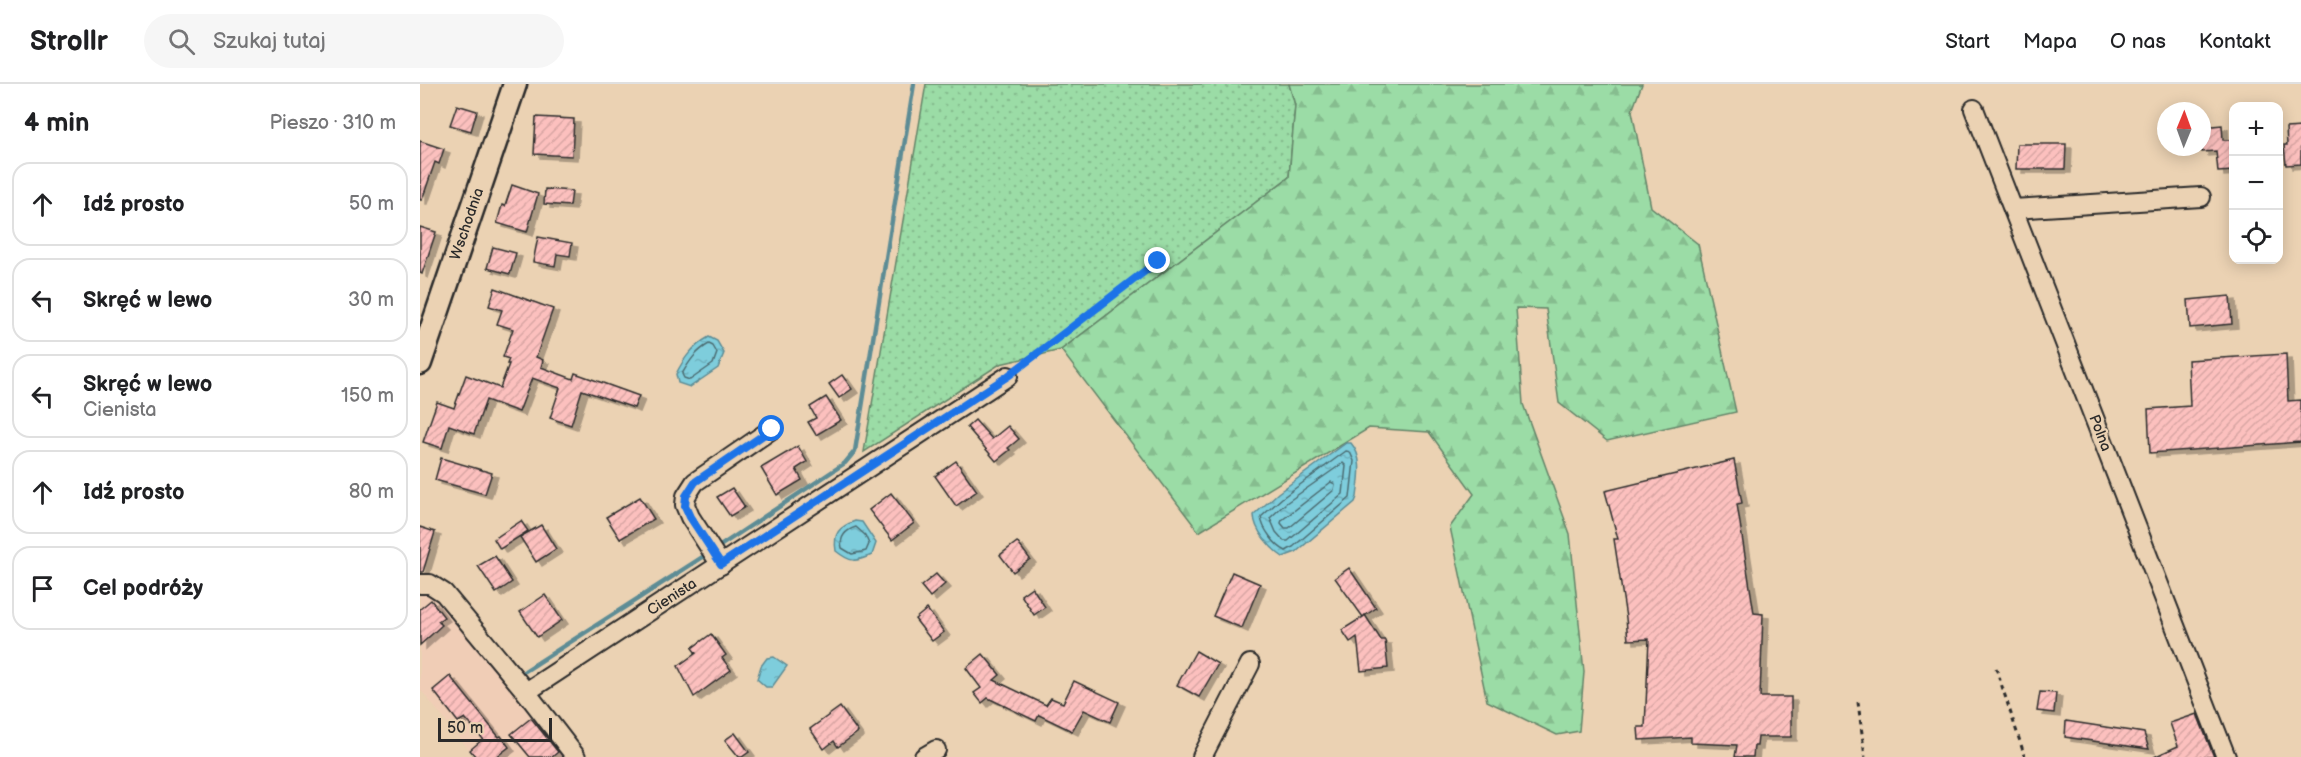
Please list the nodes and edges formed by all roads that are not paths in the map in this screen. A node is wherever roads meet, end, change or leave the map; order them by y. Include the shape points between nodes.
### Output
1 (515, 84) edge
2 (1974, 109) dead end
3 (2201, 197) dead end
4 (2013, 209) junction
5 (420, 363) edge
6 (1008, 376) road end
7 (772, 429) dead end
8 (721, 564) junction
9 (420, 584) edge
10 (1250, 664) dead end
11 (526, 692) junction
12 (576, 757) edge
13 (1202, 757) edge
14 (2226, 757) edge

1 - 5 street, Wschodnia
2 - 4 street, Polna
3 - 4 street
4 - 14 street, Polna
6 - 8 street, Cienista
7 - 8 street via 695,482 686,496 690,517
8 - 11 street, Cienista
9 - 11 street via 444,593
10 - 13 street
11 - 12 street

